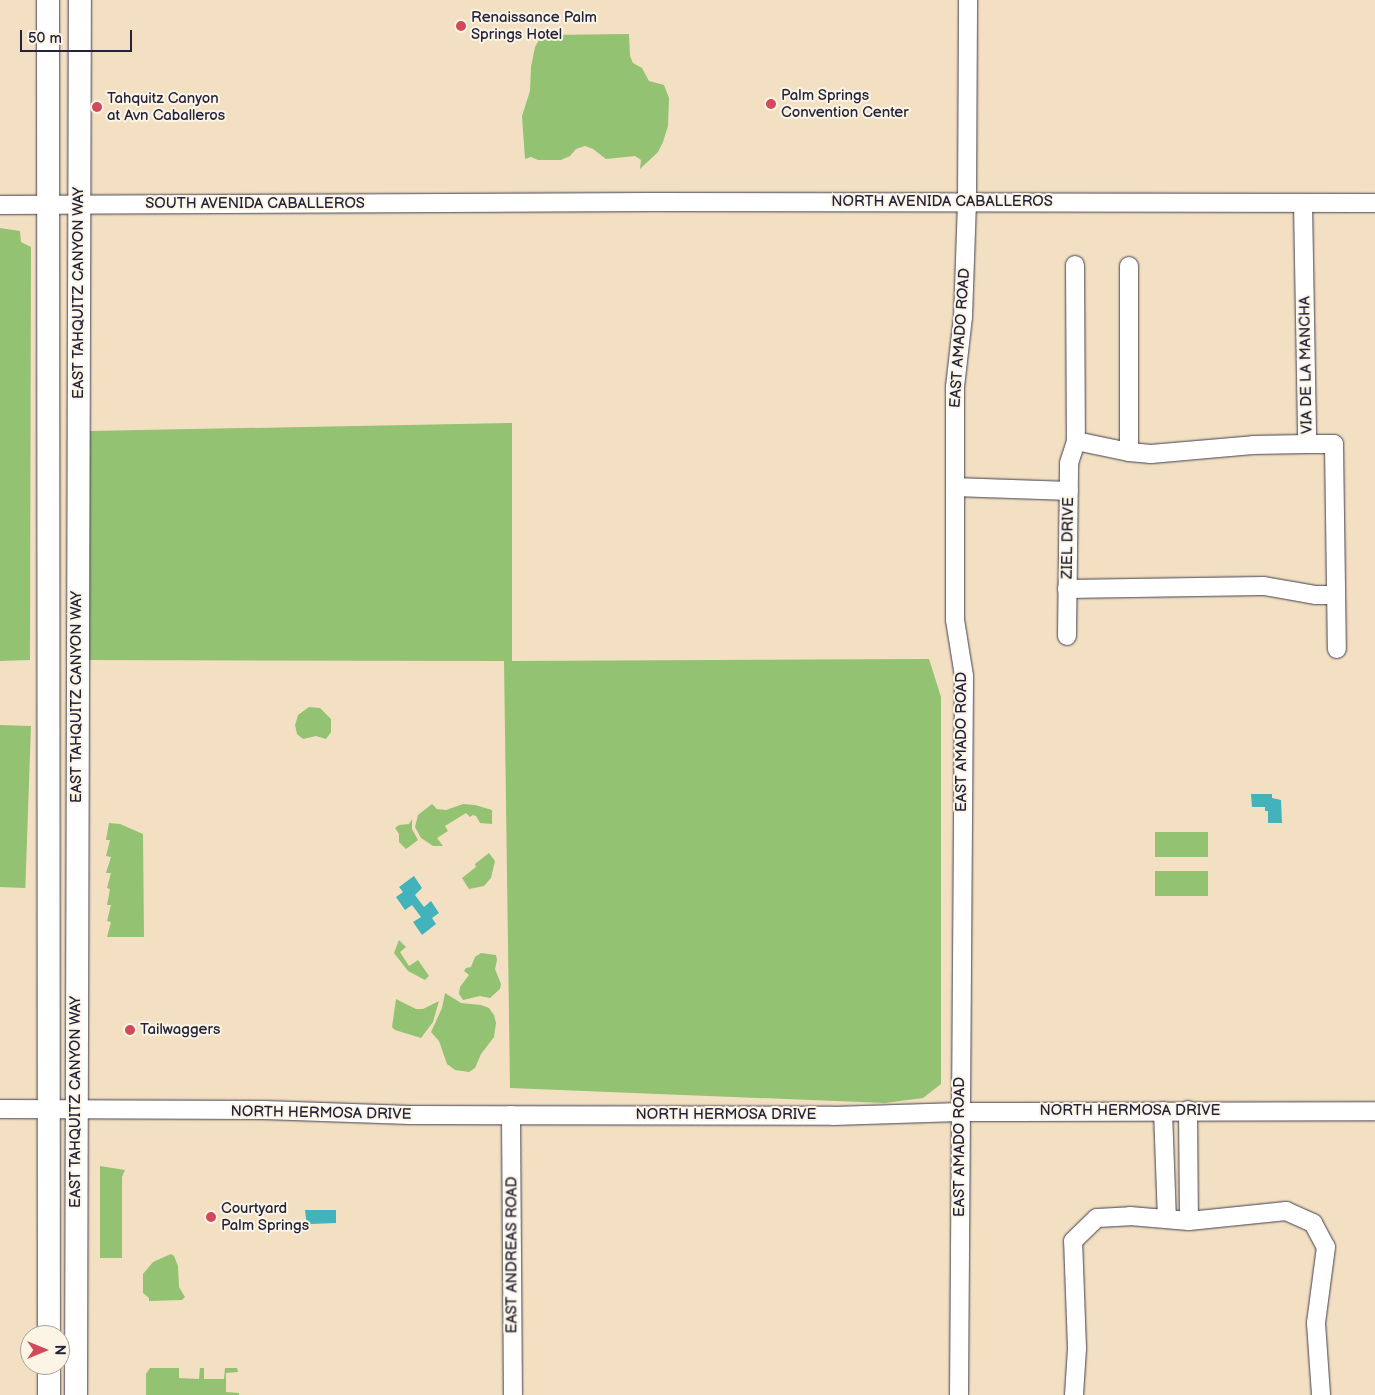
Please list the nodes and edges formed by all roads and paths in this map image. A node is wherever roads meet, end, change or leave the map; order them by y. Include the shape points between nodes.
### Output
1 (48, 0) edge
2 (80, 0) edge
3 (968, 0) edge
4 (967, 201) junction
5 (510, 202) joint
6 (1375, 203) edge
7 (1303, 204) junction
8 (0, 205) edge
9 (49, 205) junction
10 (79, 205) junction
11 (1075, 265) dead end
12 (1128, 266) dead end
13 (1076, 441) junction
14 (1307, 444) junction
15 (1128, 452) junction
16 (955, 487) junction
17 (1069, 492) junction
18 (1067, 588) junction
19 (1336, 595) junction
20 (1067, 636) dead end
21 (1337, 649) dead end
22 (0, 1110) edge
23 (49, 1110) junction
24 (76, 1110) junction
25 (1188, 1110) junction
26 (1163, 1111) junction
27 (1375, 1111) edge
28 (960, 1112) junction
29 (511, 1115) junction
30 (1167, 1219) junction
31 (1189, 1221) junction
32 (49, 1325) edge
33 (49, 1375) edge
34 (49, 1395) edge
35 (76, 1395) edge
36 (513, 1395) edge
37 (959, 1395) edge
38 (1074, 1395) edge
39 (1321, 1395) edge

1 - 9 main road, EAST TAHQUITZ CANYON WAY
2 - 10 main road, EAST TAHQUITZ CANYON WAY
3 - 4 street, EAST AMADO ROAD
4 - 5 street, NORTH AVENIDA CABALLEROS
4 - 7 street, NORTH AVENIDA CABALLEROS
4 - 16 street, EAST AMADO ROAD via 963,317 956,387
5 - 10 street, SOUTH AVENIDA CABALLEROS
6 - 7 street, NORTH AVENIDA CABALLEROS
7 - 14 street, VIA DE LA MANCHA
8 - 9 street, SOUTH AVENIDA CABALLEROS
9 - 10 street, SOUTH AVENIDA CABALLEROS
9 - 23 main road, EAST TAHQUITZ CANYON WAY
10 - 24 main road, EAST TAHQUITZ CANYON WAY
11 - 13 street, ZIEL DRIVE
12 - 15 street
13 - 15 street
13 - 17 street, ZIEL DRIVE via 1069,464
14 - 15 street via 1151,454
14 - 19 street, VIA DE LA MANCHA via 1334,444
16 - 17 street
16 - 28 street, EAST AMADO ROAD via 955,620 964,676
17 - 18 street, ZIEL DRIVE
18 - 19 street via 1264,586
18 - 20 street, ZIEL DRIVE
19 - 21 street, VIA DE LA MANCHA
22 - 23 street, NORTH HERMOSA DRIVE
23 - 24 street, NORTH HERMOSA DRIVE
23 - 32 main road, EAST TAHQUITZ CANYON WAY
24 - 29 street, NORTH HERMOSA DRIVE
24 - 35 main road, EAST TAHQUITZ CANYON WAY
25 - 26 street, NORTH HERMOSA DRIVE
25 - 27 street, NORTH HERMOSA DRIVE
25 - 31 street
26 - 28 street, NORTH HERMOSA DRIVE
26 - 30 street
28 - 29 street, NORTH HERMOSA DRIVE via 833,1116
28 - 37 street, EAST AMADO ROAD
29 - 36 street, EAST ANDREAS ROAD
30 - 31 street
30 - 38 street via 1097,1218 1073,1241 1077,1348
31 - 39 street via 1286,1211 1312,1223 1326,1246 1316,1323
33 - 34 main road

